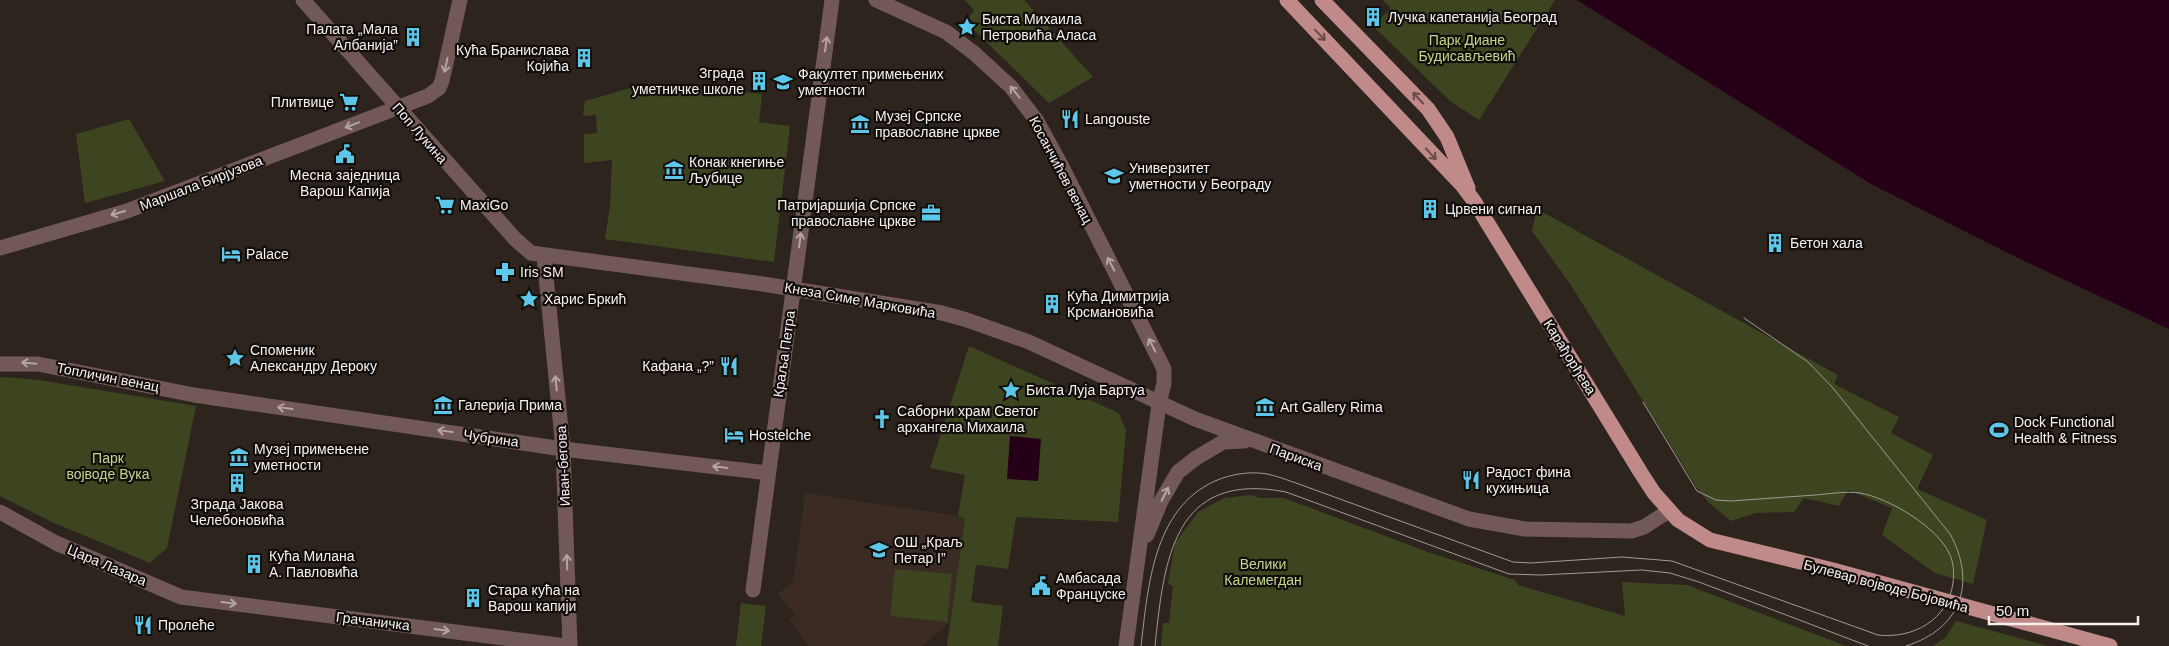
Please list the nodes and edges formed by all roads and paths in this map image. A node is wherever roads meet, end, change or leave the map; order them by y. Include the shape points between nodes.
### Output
1 (460, 0) edge
2 (832, 0) edge
3 (876, 0) edge
4 (1287, 0) edge
5 (1322, 0) edge
6 (307, 2) edge
7 (398, 108) junction
8 (1474, 201) junction
9 (0, 248) edge
10 (544, 256) junction
11 (793, 288) junction
12 (0, 364) edge
13 (215, 397) joint
14 (1159, 404) junction
15 (1251, 440) junction
16 (563, 449) junction
17 (768, 473) junction
18 (1669, 511) junction
19 (0, 512) edge
20 (1138, 555) junction
21 (753, 590) dead end
22 (180, 596) joint
23 (566, 646) edge
24 (570, 646) edge
25 (1126, 646) edge
26 (2110, 646) edge

1 -> 7 street via 439,88
11 -> 2 street, Краља Петра
14 -> 3 street, Косанчићев венац via 1164,369 1037,121 1011,87 974,53 946,32
4 -> 8 main road, Карађорђева
8 -> 5 main road, Карађорђева via 1447,137 1428,109
6 - 7 street, Поп Лукина
7 -> 9 street, Маршала Бирјузова via 127,211
7 - 10 street, Поп Лукина via 525,250
8 - 18 main road, Карађорђева via 1641,472
10 - 11 street, Кнеза Симе Марковића
16 -> 10 street, Иван-бегова
11 - 14 street, Кнеза Симе Марковића via 968,320 1029,342
11 - 17 street, Краља Петра
13 -> 12 street, Топличин венац via 38,364
16 -> 13 street, Чубрина
14 - 15 street, Париска
14 - 20 street
15 - 18 street, Париска via 1489,524 1541,530 1631,531 1644,528
20 -> 15 street via 1161,501 1178,472 1223,442
17 -> 16 street, Чубрина
24 -> 16 street, Иван-бегова
17 - 21 street, Краља Петра
18 - 26 main road, Булевар војводе Бојовића via 1690,529 1710,540 1833,570
19 - 22 street, Цара Лазара via 34,532
20 - 25 street
22 -> 23 street, Грачаничка

